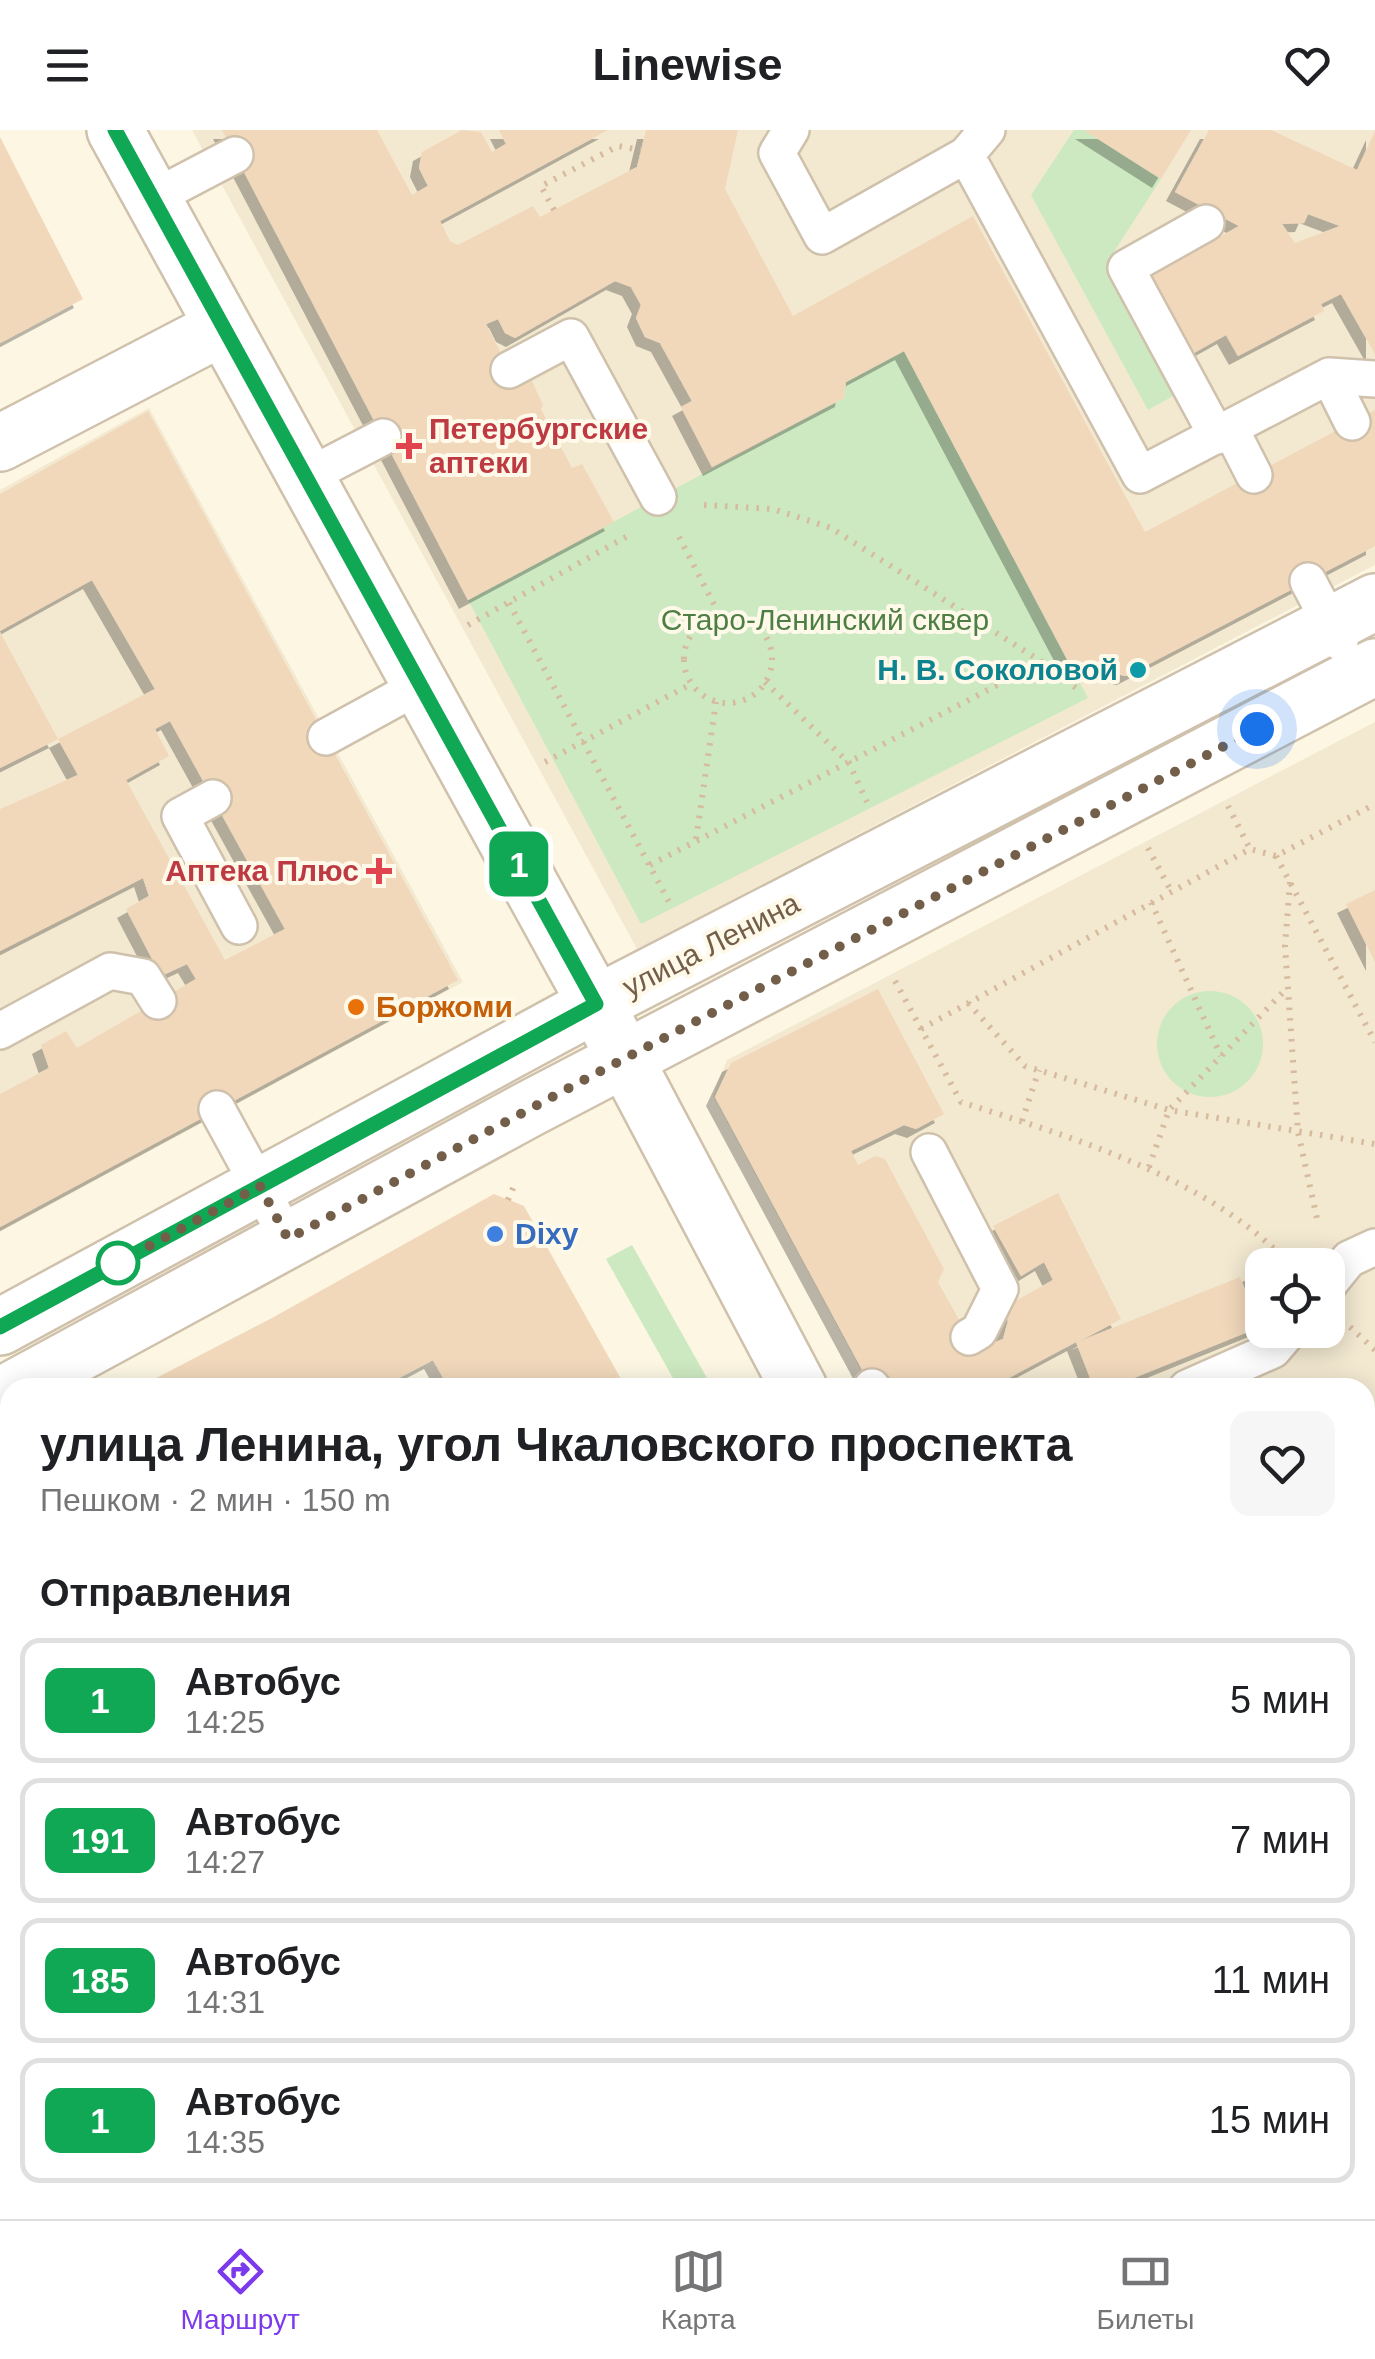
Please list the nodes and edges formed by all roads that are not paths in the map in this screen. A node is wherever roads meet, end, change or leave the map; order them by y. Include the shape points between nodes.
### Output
1 (116, 130) edge
2 (791, 130) edge
3 (976, 142) edge
4 (234, 155) dead end
5 (153, 198) junction
6 (1206, 223) dead end
7 (224, 327) junction
8 (509, 370) dead end
9 (1329, 376) junction
10 (1375, 379) edge
11 (1352, 422) dead end
12 (1224, 433) junction
13 (383, 437) dead end
14 (0, 444) edge
15 (1254, 474) dead end
16 (306, 477) junction
17 (662, 506) road end
18 (1338, 603) edge
19 (1367, 672) edge
20 (420, 686) junction
21 (326, 737) dead end
22 (213, 798) dead end
23 (239, 926) dead end
24 (158, 1001) dead end
25 (596, 1004) junction
26 (0, 1031) edge
27 (625, 1058) junction
28 (216, 1108) dead end
29 (929, 1152) dead end
30 (260, 1186) junction
31 (288, 1239) junction
32 (1375, 1247) edge
33 (1345, 1264) edge
34 (8, 1323) edge
35 (969, 1337) dead end
36 (1275, 1348) edge
37 (21, 1378) edge
38 (39, 1378) edge
39 (795, 1378) edge
40 (1210, 1378) edge

1 - 5 street
2 - 3 lane via 777,153 822,236
3 - 12 lane via 1140,475
4 - 5 lane
5 - 7 street
6 - 12 lane via 1126,268
7 - 14 street
7 - 16 street
8 - 17 lane via 571,338
9 - 10 lane
9 - 11 lane
9 - 12 lane
12 - 15 lane
13 - 16 lane
16 - 20 street
18 - 19 lane
18 - 25 street, улица Ленина
19 - 27 street, улица Ленина
20 - 21 lane
20 - 25 street
22 - 23 lane via 180,816
24 - 26 lane via 143,977 110,971
25 - 27 street
25 - 30 street, улица Ленина
27 - 31 street, улица Ленина
27 - 39 street
28 - 30 lane
29 - 35 lane via 1000,1289 979,1331
30 - 31 lane
30 - 34 street, улица Ленина
31 - 38 street, улица Ленина
32 - 33 lane
34 - 37 lane
36 - 40 lane

